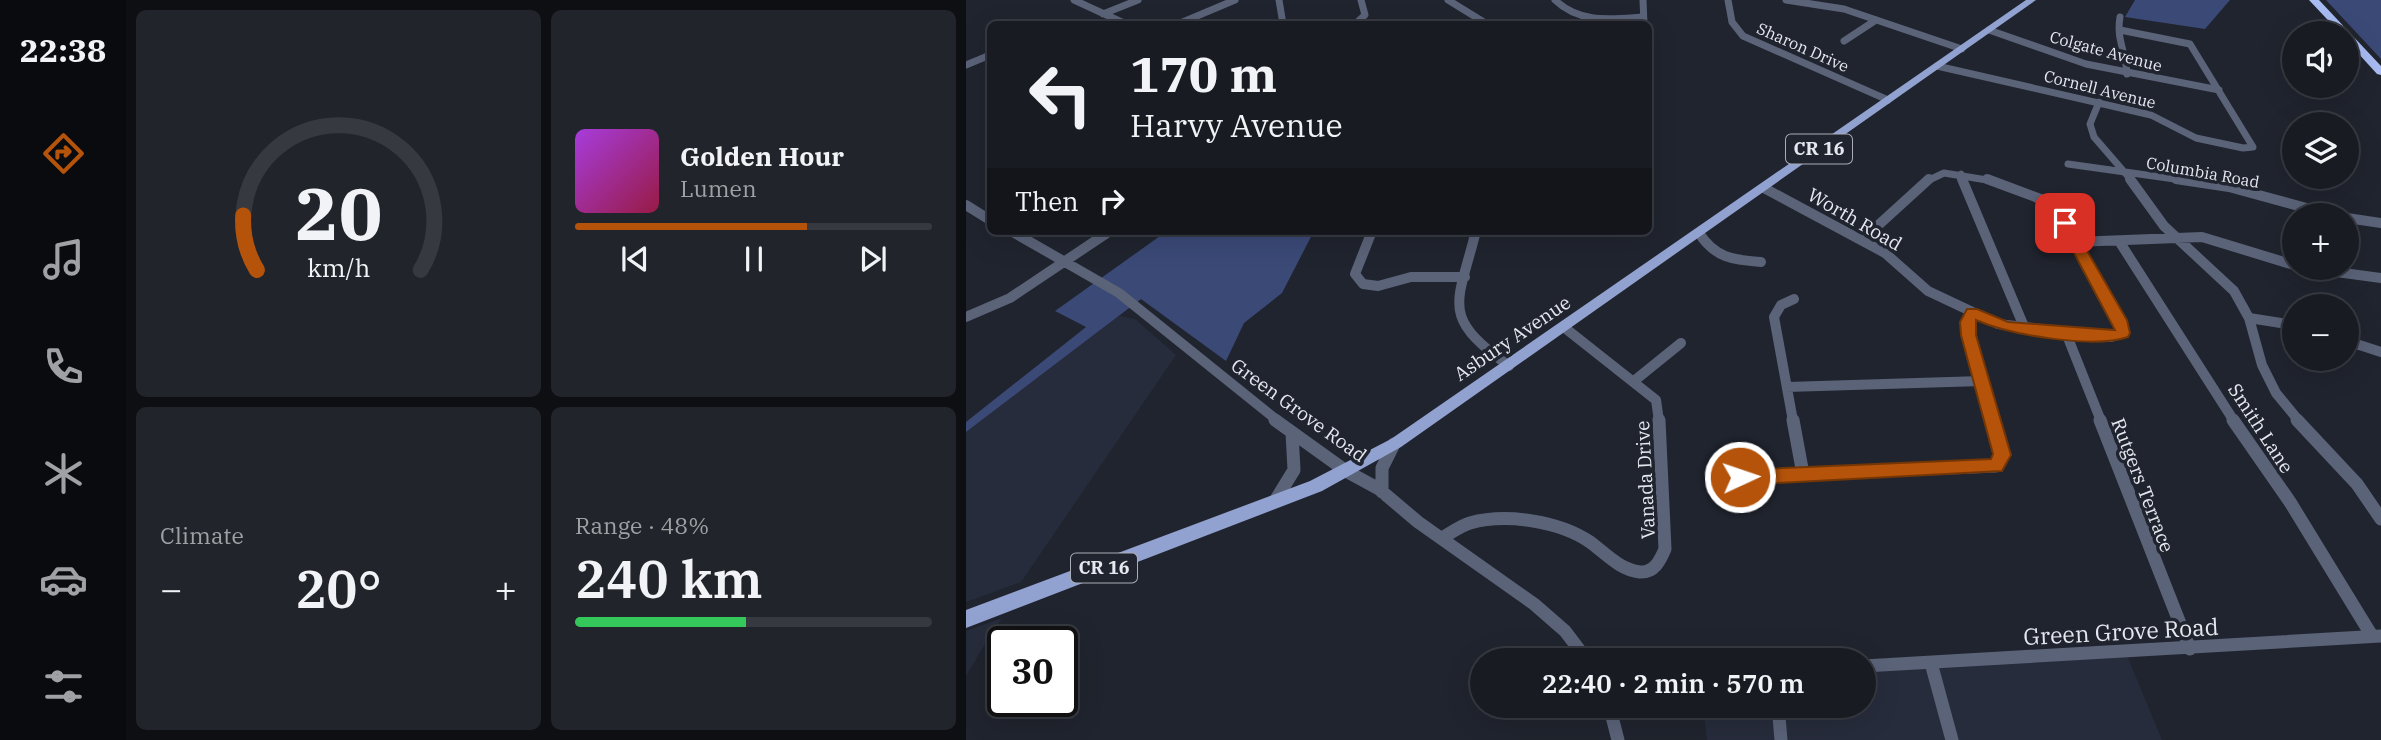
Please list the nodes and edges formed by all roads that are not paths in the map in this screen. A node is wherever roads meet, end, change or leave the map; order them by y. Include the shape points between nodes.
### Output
1 (1074, 0) edge
2 (1138, 0) edge
3 (1235, 0) edge
4 (1279, 0) edge
5 (1362, 0) edge
6 (1448, 0) edge
7 (1555, 0) edge
8 (1643, 0) edge
9 (1728, 0) edge
10 (1786, 0) edge
11 (2032, 0) edge
12 (2314, 0) edge
13 (1104, 14) junction
14 (2120, 17) dead end
15 (1876, 20) junction
16 (1119, 21) edge
17 (1185, 21) edge
18 (1282, 21) edge
19 (1358, 21) edge
20 (1482, 21) edge
21 (1643, 21) edge
22 (2334, 21) edge
23 (1989, 30) junction
24 (2120, 30) junction
25 (1844, 41) dead end
26 (2359, 48) edge
27 (1962, 49) junction
28 (987, 56) edge
29 (966, 65) edge
30 (1937, 66) junction
31 (2381, 72) edge
32 (2127, 74) junction
33 (2219, 90) junction
34 (1888, 100) junction
35 (2099, 102) junction
36 (2067, 164) dead end
37 (1961, 174) junction
38 (2125, 174) junction
39 (1764, 188) junction
40 (2288, 203) edge
41 (966, 205) edge
42 (987, 218) edge
43 (2359, 220) edge
44 (2381, 223) edge
45 (1699, 233) junction
46 (1019, 235) edge
47 (1104, 235) edge
48 (1370, 235) edge
49 (1475, 235) edge
50 (2177, 239) junction
51 (1862, 240) junction
52 (2119, 241) junction
53 (2075, 242) junction
54 (1068, 261) junction
55 (2282, 261) edge
56 (1761, 262) dead end
57 (2359, 275) edge
58 (1465, 276) junction
59 (2381, 278) edge
60 (1794, 299) dead end
61 (1972, 313) junction
62 (966, 317) edge
63 (2249, 318) junction
64 (2282, 323) edge
65 (1565, 328) junction
66 (2025, 329) junction
67 (2066, 333) junction
68 (1681, 343) dead end
69 (2359, 345) edge
70 (2381, 352) edge
71 (1508, 366) junction
72 (1634, 380) junction
73 (1982, 381) junction
74 (1787, 387) junction
75 (1292, 433) junction
76 (1394, 444) junction
77 (1346, 471) junction
78 (1802, 474) junction
79 (1740, 477) dead end
80 (1382, 492) junction
81 (1272, 504) junction
82 (2379, 513) edge
83 (1442, 538) junction
84 (966, 619) edge
85 (2376, 636) edge
86 (1577, 648) edge
87 (2190, 649) junction
88 (1931, 663) junction
89 (1876, 665) edge
90 (1612, 718) edge
91 (1779, 718) edge
92 (1618, 740) edge
93 (1781, 740) edge
94 (1952, 740) edge

1 - 13 street
2 - 13 street
3 - 17 street
4 - 18 street
5 - 19 street via 1365,15
6 - 20 street
7 - 21 street via 1565,11 1581,17
8 - 21 street
9 - 34 street, Sharon Drive via 1732,22 1743,36
10 - 15 street, Sharon Drive via 1844,9
11 - 23 main road, Asbury Avenue / CR 16
12 - 22 highway
13 - 16 street
14 - 24 street
15 - 25 street
15 - 27 street, Sharon Drive
23 - 27 main road, Asbury Avenue / CR 16
23 - 32 street, Colgate Avenue via 2070,60
24 - 32 street via 2118,41
24 - 33 street via 2188,42
26 - 31 highway
27 - 30 main road, Asbury Avenue / CR 16
28 - 29 street
30 - 34 main road, Asbury Avenue / CR 16
30 - 35 street, Cornell Avenue
32 - 33 street, Colgate Avenue
33 - 35 street, Cornell Avenue via 2252,147 2196,138 2158,117
34 - 39 main road, Asbury Avenue / CR 16
35 - 38 street via 2090,124 2092,134
36 - 38 street, Columbia Road
37 - 51 street via 1933,176
37 - 53 street via 2051,201
37 - 66 street
38 - 40 street, Columbia Road via 2229,187
38 - 50 street
39 - 45 main road, Asbury Avenue / CR 16
39 - 51 street, Worth Road
41 - 42 street
43 - 44 street
45 - 56 street via 1713,255
45 - 65 main road, Asbury Avenue / CR 16
46 - 54 street, Green Grove Road
47 - 54 street
48 - 58 street via 1355,274 1363,284
49 - 58 street
50 - 52 street
50 - 55 street via 2202,237
50 - 63 street via 2228,285
51 - 61 street, Worth Road via 1890,256 1927,290
52 - 53 street
52 - 85 street, Smith Lane
53 - 67 street, Worth Road via 2123,333 2116,337
54 - 62 street via 1010,298
54 - 75 street, Green Grove Road via 1119,293
57 - 59 street
58 - 71 street via 1461,323
60 - 74 street via 1781,305 1774,317
61 - 66 street, Worth Road via 2006,327
61 - 73 street via 1967,330
63 - 64 street
63 - 82 street via 2262,365 2276,393
65 - 71 main road, Asbury Avenue / CR 16
65 - 72 street, Vanada Drive
66 - 67 street, Worth Road
67 - 87 street, Rutgers Terrace
68 - 72 street
69 - 70 street
71 - 76 main road, Asbury Avenue / CR 16
72 - 83 street, Vanada Drive via 1653,395 1659,411 1665,549 1658,565 1644,572 1630,570 1585,539 1534,523 1471,523
73 - 74 street
73 - 78 street via 2002,455 1996,466
74 - 78 street
75 - 77 street, Green Grove Road
75 - 81 street via 1297,455 1294,472
76 - 77 main road, Asbury Avenue / CR 16
76 - 80 street via 1382,468
77 - 80 street, Green Grove Road
77 - 81 main road, Asbury Avenue / CR 16
78 - 79 street
80 - 83 street, Green Grove Road
81 - 84 main road, Asbury Avenue / CR 16
83 - 86 street, Green Grove Road via 1554,620
85 - 87 street, Green Grove Road
87 - 88 street, Green Grove Road
88 - 89 street, Green Grove Road
88 - 94 street
90 - 92 street
91 - 93 street

